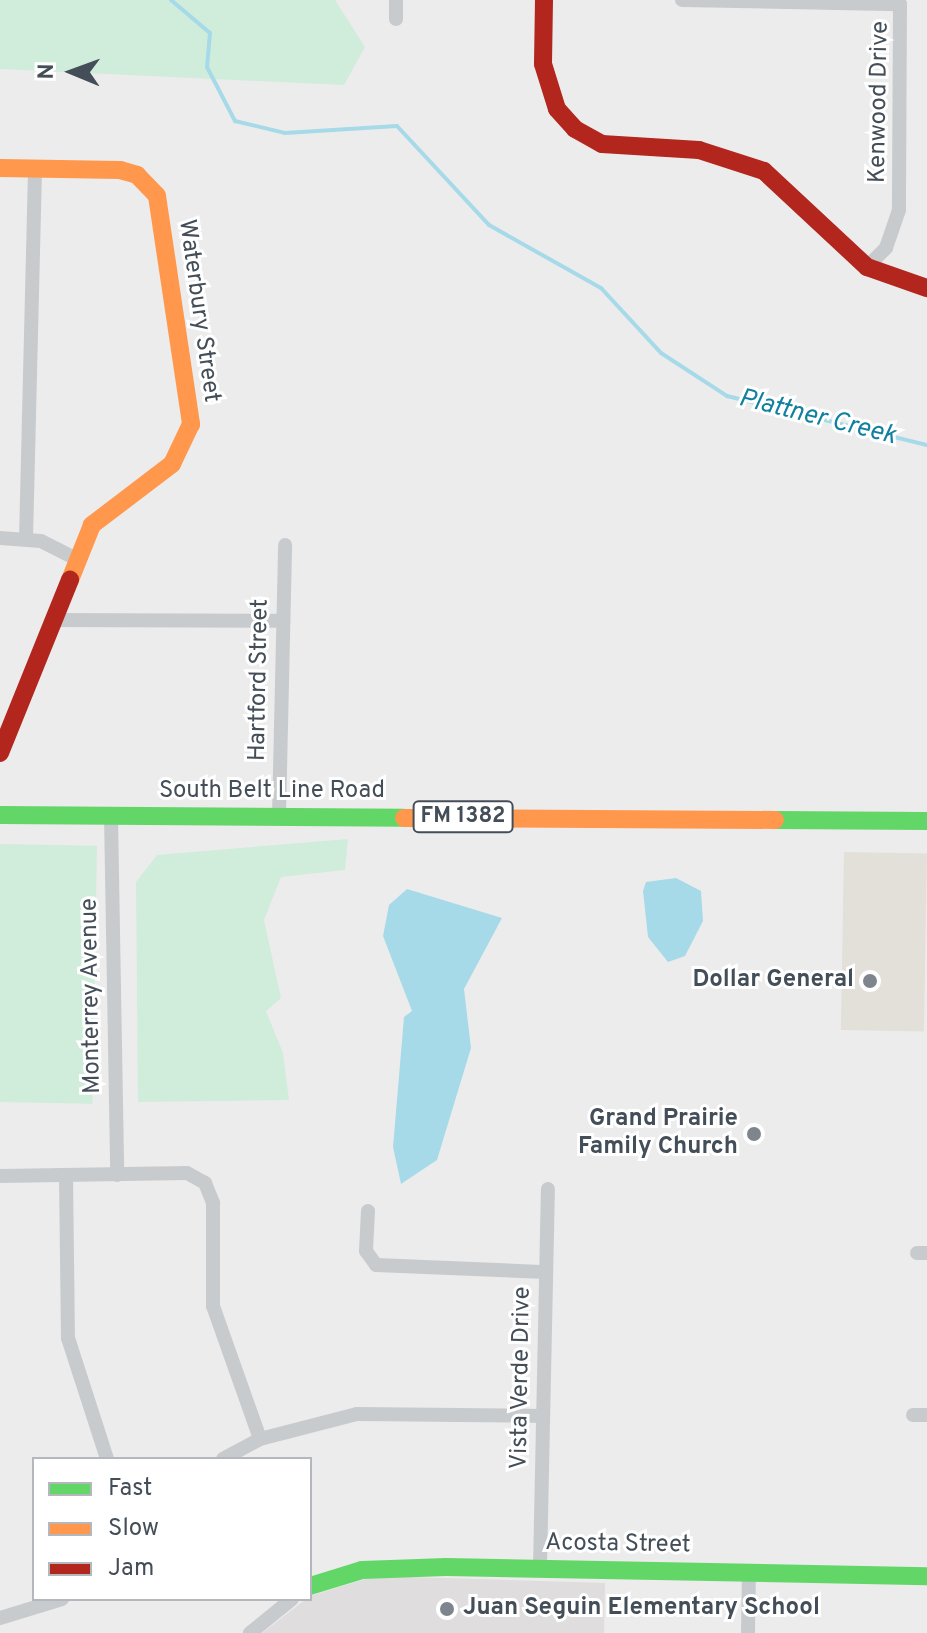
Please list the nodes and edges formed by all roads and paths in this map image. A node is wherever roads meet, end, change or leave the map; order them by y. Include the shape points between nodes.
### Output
1 (396, 0) edge
2 (544, 0) edge
3 (682, 0) edge
4 (396, 19) dead end
5 (0, 168) edge
6 (35, 168) junction
7 (867, 267) junction
8 (927, 288) edge
9 (0, 538) edge
10 (26, 539) junction
11 (285, 545) dead end
12 (74, 558) junction
13 (53, 620) junction
14 (283, 621) junction
15 (0, 753) edge
16 (0, 815) edge
17 (279, 815) junction
18 (111, 816) junction
19 (927, 821) edge
20 (117, 1175) junction
21 (0, 1176) edge
22 (66, 1176) junction
23 (548, 1189) dead end
24 (368, 1211) dead end
25 (546, 1272) junction
26 (543, 1416) junction
27 (260, 1439) junction
28 (106, 1457) edge
29 (227, 1457) edge
30 (540, 1567) junction
31 (749, 1572) junction
32 (927, 1576) edge
33 (312, 1585) edge
34 (55, 1601) edge
35 (290, 1601) edge
36 (0, 1618) edge
37 (250, 1633) edge
38 (748, 1633) edge

1 - 4 street
2 - 7 street via 543,64 557,109 575,129 602,144 699,150 764,171
3 - 7 street, Kenwood Drive via 900,4 899,210 886,248
5 - 6 street
6 - 10 street
6 - 12 street, Waterbury Street via 120,170 137,175 157,196 191,424 172,464 92,525
7 - 8 street
9 - 10 street
10 - 12 street
11 - 14 street, Hartford Street
12 - 13 street, Waterbury Street
13 - 14 street
13 - 15 street, Waterbury Street
14 - 17 street, Hartford Street
16 - 18 street, South Belt Line Road / FM 1382
17 - 18 street, South Belt Line Road / FM 1382
17 - 19 street, South Belt Line Road / FM 1382
18 - 20 street, Monterrey Avenue
20 - 22 street
20 - 27 street via 187,1173 205,1183 213,1203 213,1306
21 - 22 street
22 - 28 street via 68,1338
23 - 25 street, Vista Verde Drive
24 - 25 street via 366,1251 376,1265
25 - 26 street, Vista Verde Drive
26 - 27 street via 357,1414
26 - 30 street, Vista Verde Drive
27 - 29 street
30 - 31 street, Acosta Street
30 - 33 street, Acosta Street via 362,1570
31 - 32 street, Acosta Street
31 - 38 street
34 - 36 street
35 - 37 street

